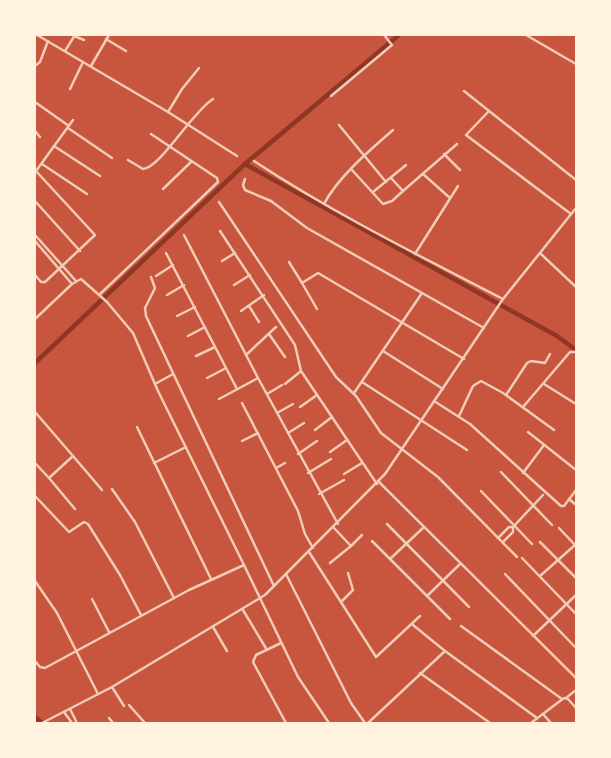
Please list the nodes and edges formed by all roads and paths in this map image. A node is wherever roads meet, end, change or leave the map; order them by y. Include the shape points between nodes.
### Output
1 (37, 35) edge
2 (109, 35) edge
3 (384, 35) edge
4 (526, 35) edge
5 (74, 36) edge
6 (106, 39) junction
7 (84, 40) dead end
8 (48, 41) junction
9 (65, 51) junction
10 (126, 51) dead end
11 (83, 62) junction
12 (576, 64) edge
13 (35, 66) edge
14 (91, 66) junction
15 (199, 68) dead end
16 (70, 89) dead end
17 (464, 91) dead end
18 (331, 96) dead end
19 (213, 99) dead end
20 (35, 102) edge
21 (488, 111) junction
22 (168, 112) junction
23 (73, 120) dead end
24 (186, 125) junction
25 (339, 125) dead end
26 (68, 127) junction
27 (393, 130) dead end
28 (35, 131) edge
29 (151, 134) dead end
30 (40, 137) dead end
31 (457, 144) dead end
32 (54, 146) junction
33 (169, 147) junction
34 (444, 154) junction
35 (366, 155) junction
36 (237, 156) dead end
37 (112, 158) dead end
38 (128, 160) dead end
39 (191, 161) junction
40 (254, 161) dead end
41 (42, 164) junction
42 (406, 165) dead end
43 (352, 170) junction
44 (460, 170) dead end
45 (35, 171) edge
46 (423, 174) junction
47 (100, 176) dead end
48 (391, 178) junction
49 (245, 179) dead end
50 (576, 180) edge
51 (386, 182) junction
52 (458, 186) dead end
53 (163, 189) dead end
54 (403, 191) junction
55 (374, 192) junction
56 (87, 194) dead end
57 (450, 198) junction
58 (35, 201) edge
59 (218, 202) dead end
60 (324, 204) junction
61 (576, 208) edge
62 (571, 214) junction
63 (220, 230) dead end
64 (35, 235) edge
65 (184, 235) dead end
66 (35, 241) edge
67 (80, 251) junction
68 (166, 253) dead end
69 (235, 253) junction
70 (540, 253) junction
71 (415, 254) junction
72 (222, 261) dead end
73 (289, 262) dead end
74 (173, 265) junction
75 (62, 266) junction
76 (59, 269) junction
77 (35, 275) edge
78 (250, 275) junction
79 (156, 276) dead end
80 (150, 277) dead end
81 (76, 281) junction
82 (302, 283) junction
83 (72, 284) junction
84 (184, 285) junction
85 (234, 285) dead end
86 (576, 287) edge
87 (422, 292) junction
88 (264, 295) junction
89 (100, 296) junction
90 (167, 296) dead end
91 (502, 300) junction
92 (249, 306) junction
93 (195, 307) junction
94 (317, 309) dead end
95 (241, 311) dead end
96 (177, 316) dead end
97 (35, 318) edge
98 (259, 322) dead end
99 (401, 323) junction
100 (206, 327) junction
101 (276, 327) dead end
102 (484, 328) junction
103 (269, 334) junction
104 (188, 336) dead end
105 (216, 347) junction
106 (383, 351) junction
107 (576, 352) edge
108 (550, 354) dead end
109 (246, 355) junction
110 (196, 356) dead end
111 (285, 357) dead end
112 (464, 359) junction
113 (226, 368) junction
114 (301, 371) junction
115 (173, 374) junction
116 (207, 378) dead end
117 (258, 378) junction
118 (362, 382) junction
119 (155, 384) junction
120 (544, 384) junction
121 (238, 389) junction
122 (443, 389) junction
123 (354, 393) junction
124 (267, 394) junction
125 (317, 395) junction
126 (506, 395) junction
127 (219, 399) dead end
128 (434, 401) junction
129 (242, 402) dead end
130 (293, 404) dead end
131 (576, 404) edge
132 (300, 407) dead end
133 (523, 407) junction
134 (35, 412) edge
135 (277, 414) junction
136 (460, 416) junction
137 (332, 417) junction
138 (420, 421) junction
139 (304, 422) dead end
140 (138, 427) dead end
141 (315, 430) dead end
142 (554, 430) dead end
143 (528, 432) dead end
144 (258, 433) junction
145 (288, 433) junction
146 (317, 440) dead end
147 (348, 440) junction
148 (242, 441) dead end
149 (544, 445) junction
150 (186, 447) junction
151 (402, 450) junction
152 (467, 450) dead end
153 (330, 452) dead end
154 (298, 454) junction
155 (73, 456) junction
156 (331, 459) dead end
157 (362, 462) junction
158 (35, 463) edge
159 (154, 463) junction
160 (285, 463) dead end
161 (276, 468) junction
162 (576, 470) edge
163 (501, 472) dead end
164 (523, 472) junction
165 (308, 473) junction
166 (344, 474) dead end
167 (49, 478) junction
168 (344, 480) dead end
169 (378, 483) junction
170 (112, 489) dead end
171 (102, 490) dead end
172 (576, 490) edge
173 (481, 492) dead end
174 (319, 494) junction
175 (35, 496) edge
176 (544, 496) dead end
177 (569, 499) junction
178 (576, 505) edge
179 (534, 506) junction
180 (76, 509) dead end
181 (338, 524) junction
182 (387, 524) dead end
183 (552, 525) dead end
184 (514, 526) junction
185 (424, 527) junction
186 (334, 528) junction
187 (559, 528) dead end
188 (362, 535) dead end
189 (498, 538) junction
190 (372, 541) dead end
191 (503, 542) junction
192 (540, 542) dead end
193 (407, 544) junction
194 (532, 544) dead end
195 (576, 545) edge
196 (350, 546) junction
197 (313, 548) junction
198 (309, 552) junction
199 (517, 557) dead end
200 (522, 558) dead end
201 (390, 559) junction
202 (558, 560) junction
203 (330, 564) dead end
204 (460, 564) junction
205 (244, 565) junction
206 (348, 573) dead end
207 (286, 574) junction
208 (504, 574) dead end
209 (540, 576) junction
210 (576, 578) edge
211 (211, 579) junction
212 (443, 580) junction
213 (35, 581) edge
214 (274, 586) junction
215 (576, 595) edge
216 (427, 596) junction
217 (174, 598) junction
218 (92, 599) dead end
219 (260, 599) junction
220 (341, 602) junction
221 (566, 604) junction
222 (469, 607) dead end
223 (243, 610) junction
224 (576, 614) edge
225 (141, 615) junction
226 (420, 616) dead end
227 (450, 619) dead end
228 (549, 620) junction
229 (413, 625) junction
230 (461, 626) dead end
231 (213, 627) junction
232 (109, 632) junction
233 (533, 636) junction
234 (281, 643) junction
235 (576, 648) edge
236 (267, 650) junction
237 (76, 651) junction
238 (227, 651) dead end
239 (445, 651) junction
240 (35, 661) edge
241 (420, 673) junction
242 (576, 678) edge
243 (112, 687) junction
244 (576, 690) edge
245 (98, 694) junction
246 (564, 699) junction
247 (129, 705) dead end
248 (124, 706) dead end
249 (576, 708) edge
250 (70, 709) junction
251 (64, 712) junction
252 (543, 714) junction
253 (109, 718) dead end
254 (537, 718) junction
255 (43, 722) edge
256 (72, 723) edge
257 (77, 723) edge
258 (113, 723) edge
259 (145, 723) edge
260 (286, 723) edge
261 (329, 723) edge
262 (366, 723) edge
263 (490, 723) edge
264 (532, 723) edge
265 (551, 723) edge

1 - 8 street
2 - 6 street
3 - 18 street via 390,44
4 - 12 street
5 - 7 street
5 - 9 street
6 - 10 street
6 - 14 street
8 - 9 street
8 - 13 street via 40,62
9 - 11 street
11 - 14 street
11 - 16 street
14 - 22 street
15 - 22 street
17 - 21 street
19 - 24 street via 201,107
20 - 26 street
21 - 50 street
21 - 62 street via 466,135
22 - 24 street
23 - 26 street
24 - 33 street
24 - 36 street
25 - 35 street
26 - 32 street
26 - 37 street
27 - 35 street
28 - 30 street
29 - 33 street
31 - 34 street
32 - 41 street
32 - 47 street
33 - 38 street via 146,170
33 - 39 street
34 - 44 street
34 - 46 street
35 - 43 street
35 - 51 street
39 - 53 street
39 - 89 street via 217,178 217,185
40 - 60 street
41 - 45 street
41 - 56 street
42 - 48 street
43 - 55 street
43 - 60 street
45 - 67 street via 95,235
46 - 54 street
46 - 57 street
48 - 51 street
48 - 54 street
49 - 87 street via 245,190 271,201 307,228
51 - 55 street
52 - 57 street
54 - 55 street via 386,204 380,202
57 - 71 street
58 - 67 street
59 - 123 street via 336,377
60 - 71 street
61 - 62 street
62 - 70 street
63 - 69 street
64 - 75 street
65 - 109 street
66 - 76 street
67 - 75 street
68 - 74 street
69 - 72 street
69 - 78 street
70 - 86 street
70 - 91 street
71 - 91 street
73 - 82 street
74 - 79 street
74 - 84 street
75 - 76 street
75 - 81 street
76 - 77 street via 43,283
76 - 83 street
78 - 85 street
78 - 88 street
80 - 115 street via 155,288 145,311
81 - 83 street
81 - 89 street via 81,279
82 - 94 street
82 - 99 street via 318,273
83 - 97 street
84 - 90 street
84 - 93 street
87 - 99 street
87 - 102 street
88 - 92 street
88 - 114 street via 295,345
89 - 119 street via 130,328
91 - 102 street
92 - 95 street
92 - 98 street
93 - 96 street
93 - 100 street
99 - 106 street
99 - 112 street
100 - 104 street
100 - 105 street
101 - 103 street
102 - 112 street
103 - 109 street
103 - 111 street
105 - 110 street
105 - 113 street
106 - 118 street
106 - 122 street
107 - 120 street via 570,352
108 - 126 street via 545,363 531,360 527,363
109 - 117 street
112 - 122 street
113 - 116 street
113 - 121 street
114 - 124 street
114 - 125 street
115 - 119 street
115 - 214 street
117 - 121 street
117 - 124 street
118 - 123 street
118 - 138 street
119 - 150 street
120 - 131 street
120 - 133 street
121 - 127 street
122 - 128 street
123 - 151 street via 381,433
124 - 135 street
125 - 132 street
125 - 137 street
126 - 133 street
126 - 136 street via 477,382
128 - 136 street
128 - 138 street
129 - 144 street
130 - 135 street
133 - 142 street
134 - 155 street
135 - 145 street
136 - 164 street
137 - 141 street
137 - 147 street
138 - 151 street
138 - 152 street
139 - 145 street
140 - 159 street
143 - 149 street
144 - 148 street
144 - 161 street
145 - 154 street
146 - 154 street
147 - 153 street
147 - 157 street
149 - 162 street
149 - 164 street
150 - 159 street
150 - 205 street
151 - 169 street
151 - 189 street via 438,477
154 - 165 street
155 - 167 street
155 - 171 street
156 - 165 street
157 - 166 street
157 - 169 street
158 - 167 street
159 - 211 street
160 - 161 street
161 - 197 street
163 - 179 street
164 - 177 street via 561,506
165 - 174 street
167 - 180 street
168 - 174 street
169 - 181 street
169 - 185 street
170 - 217 street via 135,522
172 - 177 street
173 - 184 street
174 - 181 street
175 - 225 street via 69,532 84,522 88,524
176 - 179 street
177 - 178 street
179 - 183 street
179 - 184 street
181 - 186 street
182 - 193 street
184 - 189 street
184 - 191 street via 513,532
184 - 194 street
185 - 193 street
185 - 204 street
186 - 196 street
186 - 197 street
187 - 195 street
188 - 196 street
189 - 191 street
190 - 201 street
191 - 199 street
192 - 202 street
193 - 201 street
193 - 212 street
195 - 202 street
196 - 203 street
197 - 198 street
198 - 207 street
198 - 220 street
200 - 209 street
201 - 216 street
202 - 209 street
202 - 210 street
204 - 212 street
204 - 233 street
205 - 211 street
205 - 219 street
206 - 220 street via 352,590
207 - 214 street
207 - 262 street via 351,703
208 - 228 street
209 - 221 street
211 - 217 street
212 - 216 street
212 - 222 street
213 - 237 street via 57,613
214 - 219 street
215 - 221 street
216 - 227 street
217 - 225 street
218 - 232 street
219 - 223 street
219 - 234 street
220 - 229 street via 376,657
221 - 224 street
221 - 228 street
223 - 231 street
223 - 236 street
225 - 232 street
226 - 229 street
228 - 233 street
228 - 235 street
229 - 239 street
230 - 246 street
231 - 238 street
231 - 243 street
232 - 237 street
233 - 242 street
234 - 236 street
234 - 261 street via 298,677
236 - 260 street via 256,655 253,662
237 - 240 street via 42,669
237 - 245 street
239 - 241 street
239 - 254 street
241 - 262 street
241 - 263 street
243 - 245 street
243 - 248 street
244 - 246 street
245 - 250 street
246 - 249 street
246 - 252 street
247 - 259 street
250 - 251 street
250 - 257 street
251 - 255 street
251 - 256 street
252 - 254 street
252 - 265 street
253 - 258 street
254 - 264 street

